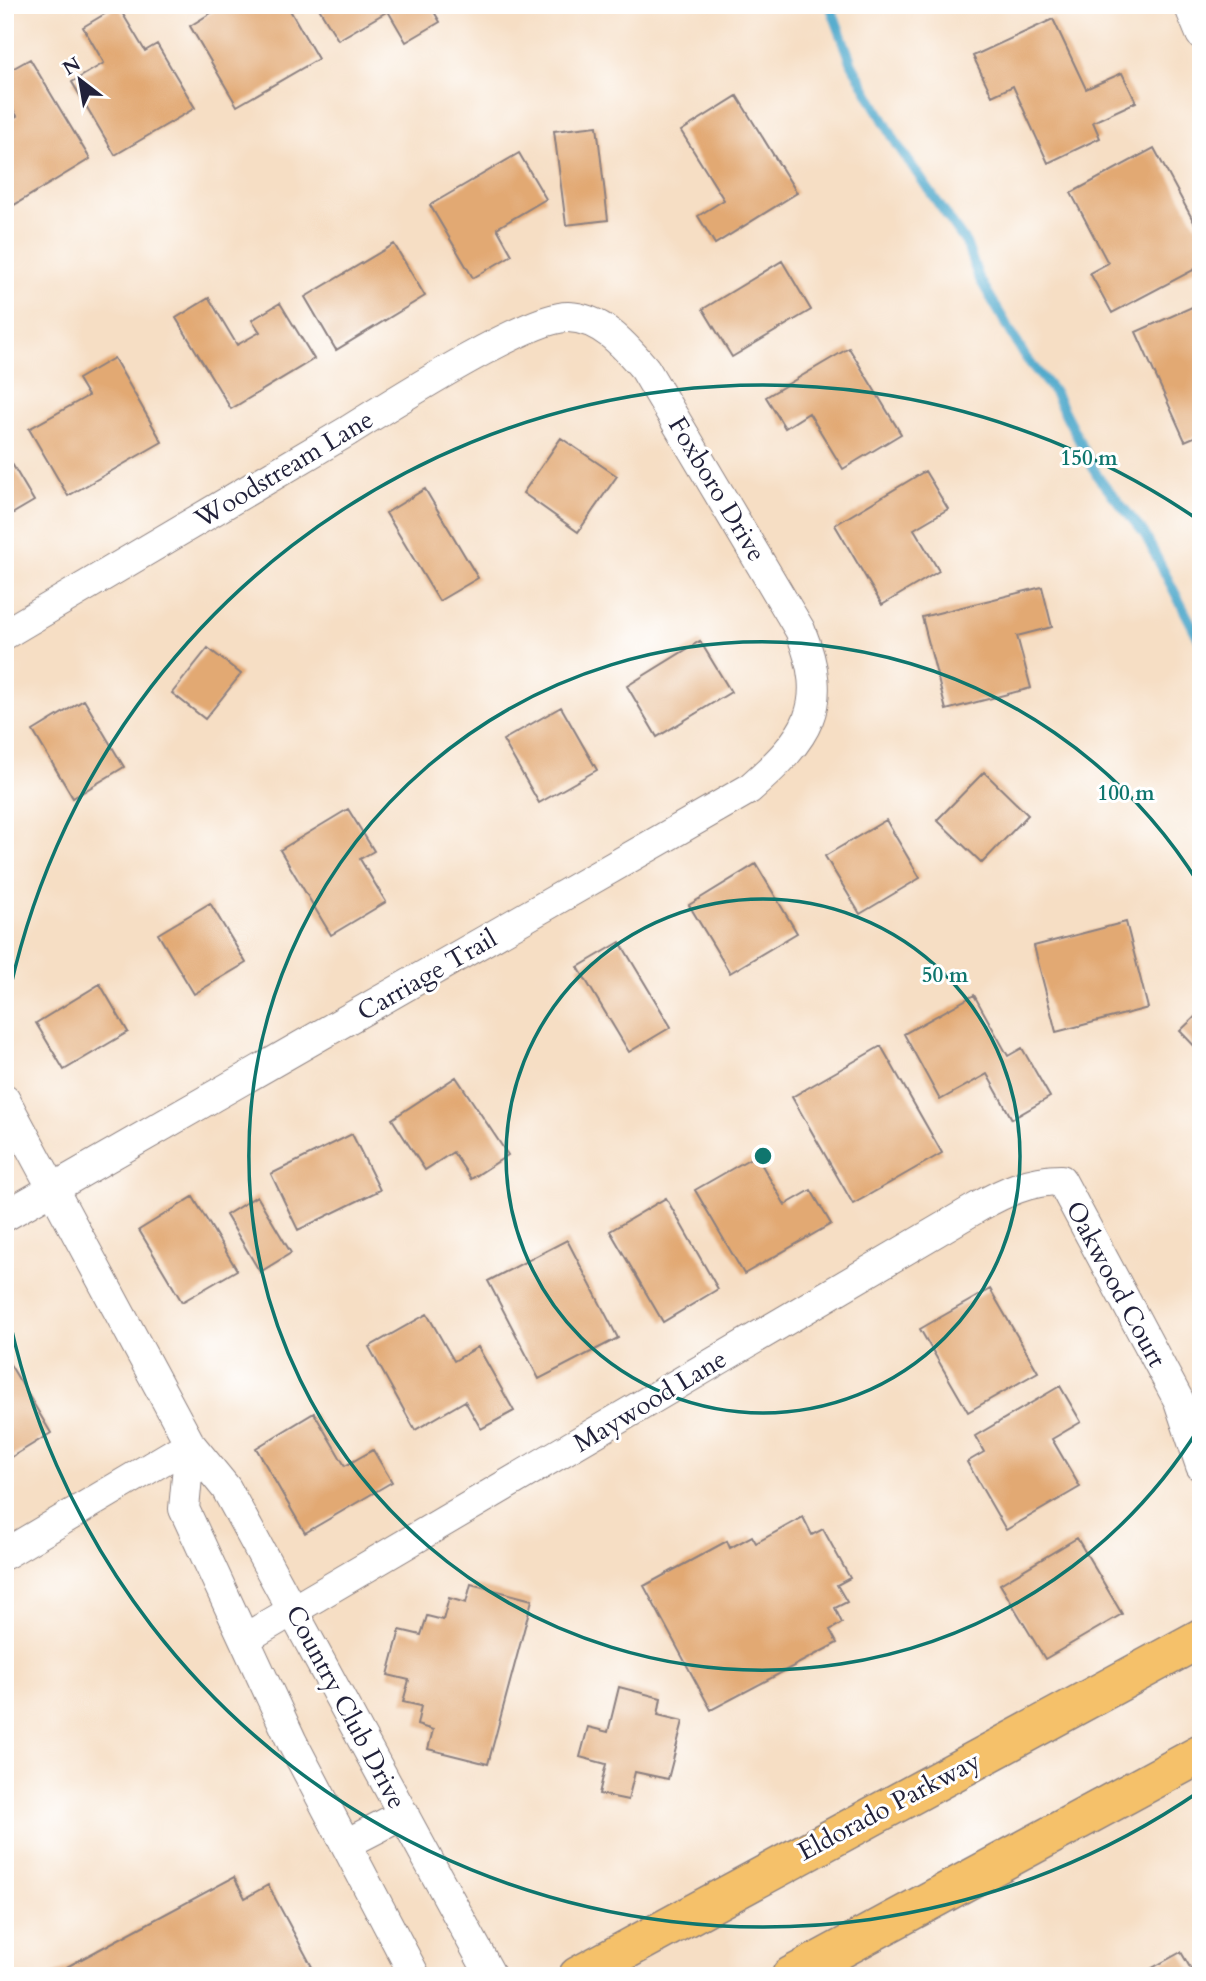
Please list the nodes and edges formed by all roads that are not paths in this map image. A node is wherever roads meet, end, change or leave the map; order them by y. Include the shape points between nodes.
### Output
1 (1189, 5) edge
2 (1201, 34) edge
3 (568, 317) joint
4 (5, 634) edge
5 (814, 700) joint
6 (5, 1100) edge
7 (1060, 1180) joint
8 (54, 1189) junction
9 (5, 1216) edge
10 (190, 1444) junction
11 (1201, 1466) edge
12 (5, 1554) edge
13 (294, 1611) junction
14 (246, 1638) junction
15 (1201, 1638) edge
16 (1201, 1754) edge
17 (404, 1814) junction
18 (346, 1844) junction
19 (415, 1976) edge
20 (491, 1976) edge
21 (578, 1976) edge
22 (791, 1976) edge

1 - 2 street
3 - 4 street, Woodstream Lane via 544,322 436,378
3 - 5 street, Foxboro Drive via 595,323 623,343 645,369 800,630 813,663
5 - 8 street, Carriage Trail via 801,734 781,761 749,789
6 - 8 street, Country Club Drive
7 - 11 street, Oakwood Court via 1179,1401
7 - 13 street, Maywood Lane via 1033,1183 997,1196
8 - 9 street, Carriage Trail
8 - 10 street, Country Club Drive
10 - 12 street
10 - 13 street, Country Club Drive via 226,1488
10 - 14 street via 184,1509
13 - 14 street, Maywood Lane
13 - 17 street, Country Club Drive
14 - 18 street via 292,1742
15 - 21 main road, Eldorado Parkway
16 - 22 main road
17 - 18 street
17 - 20 street, Country Club Drive
18 - 19 street

